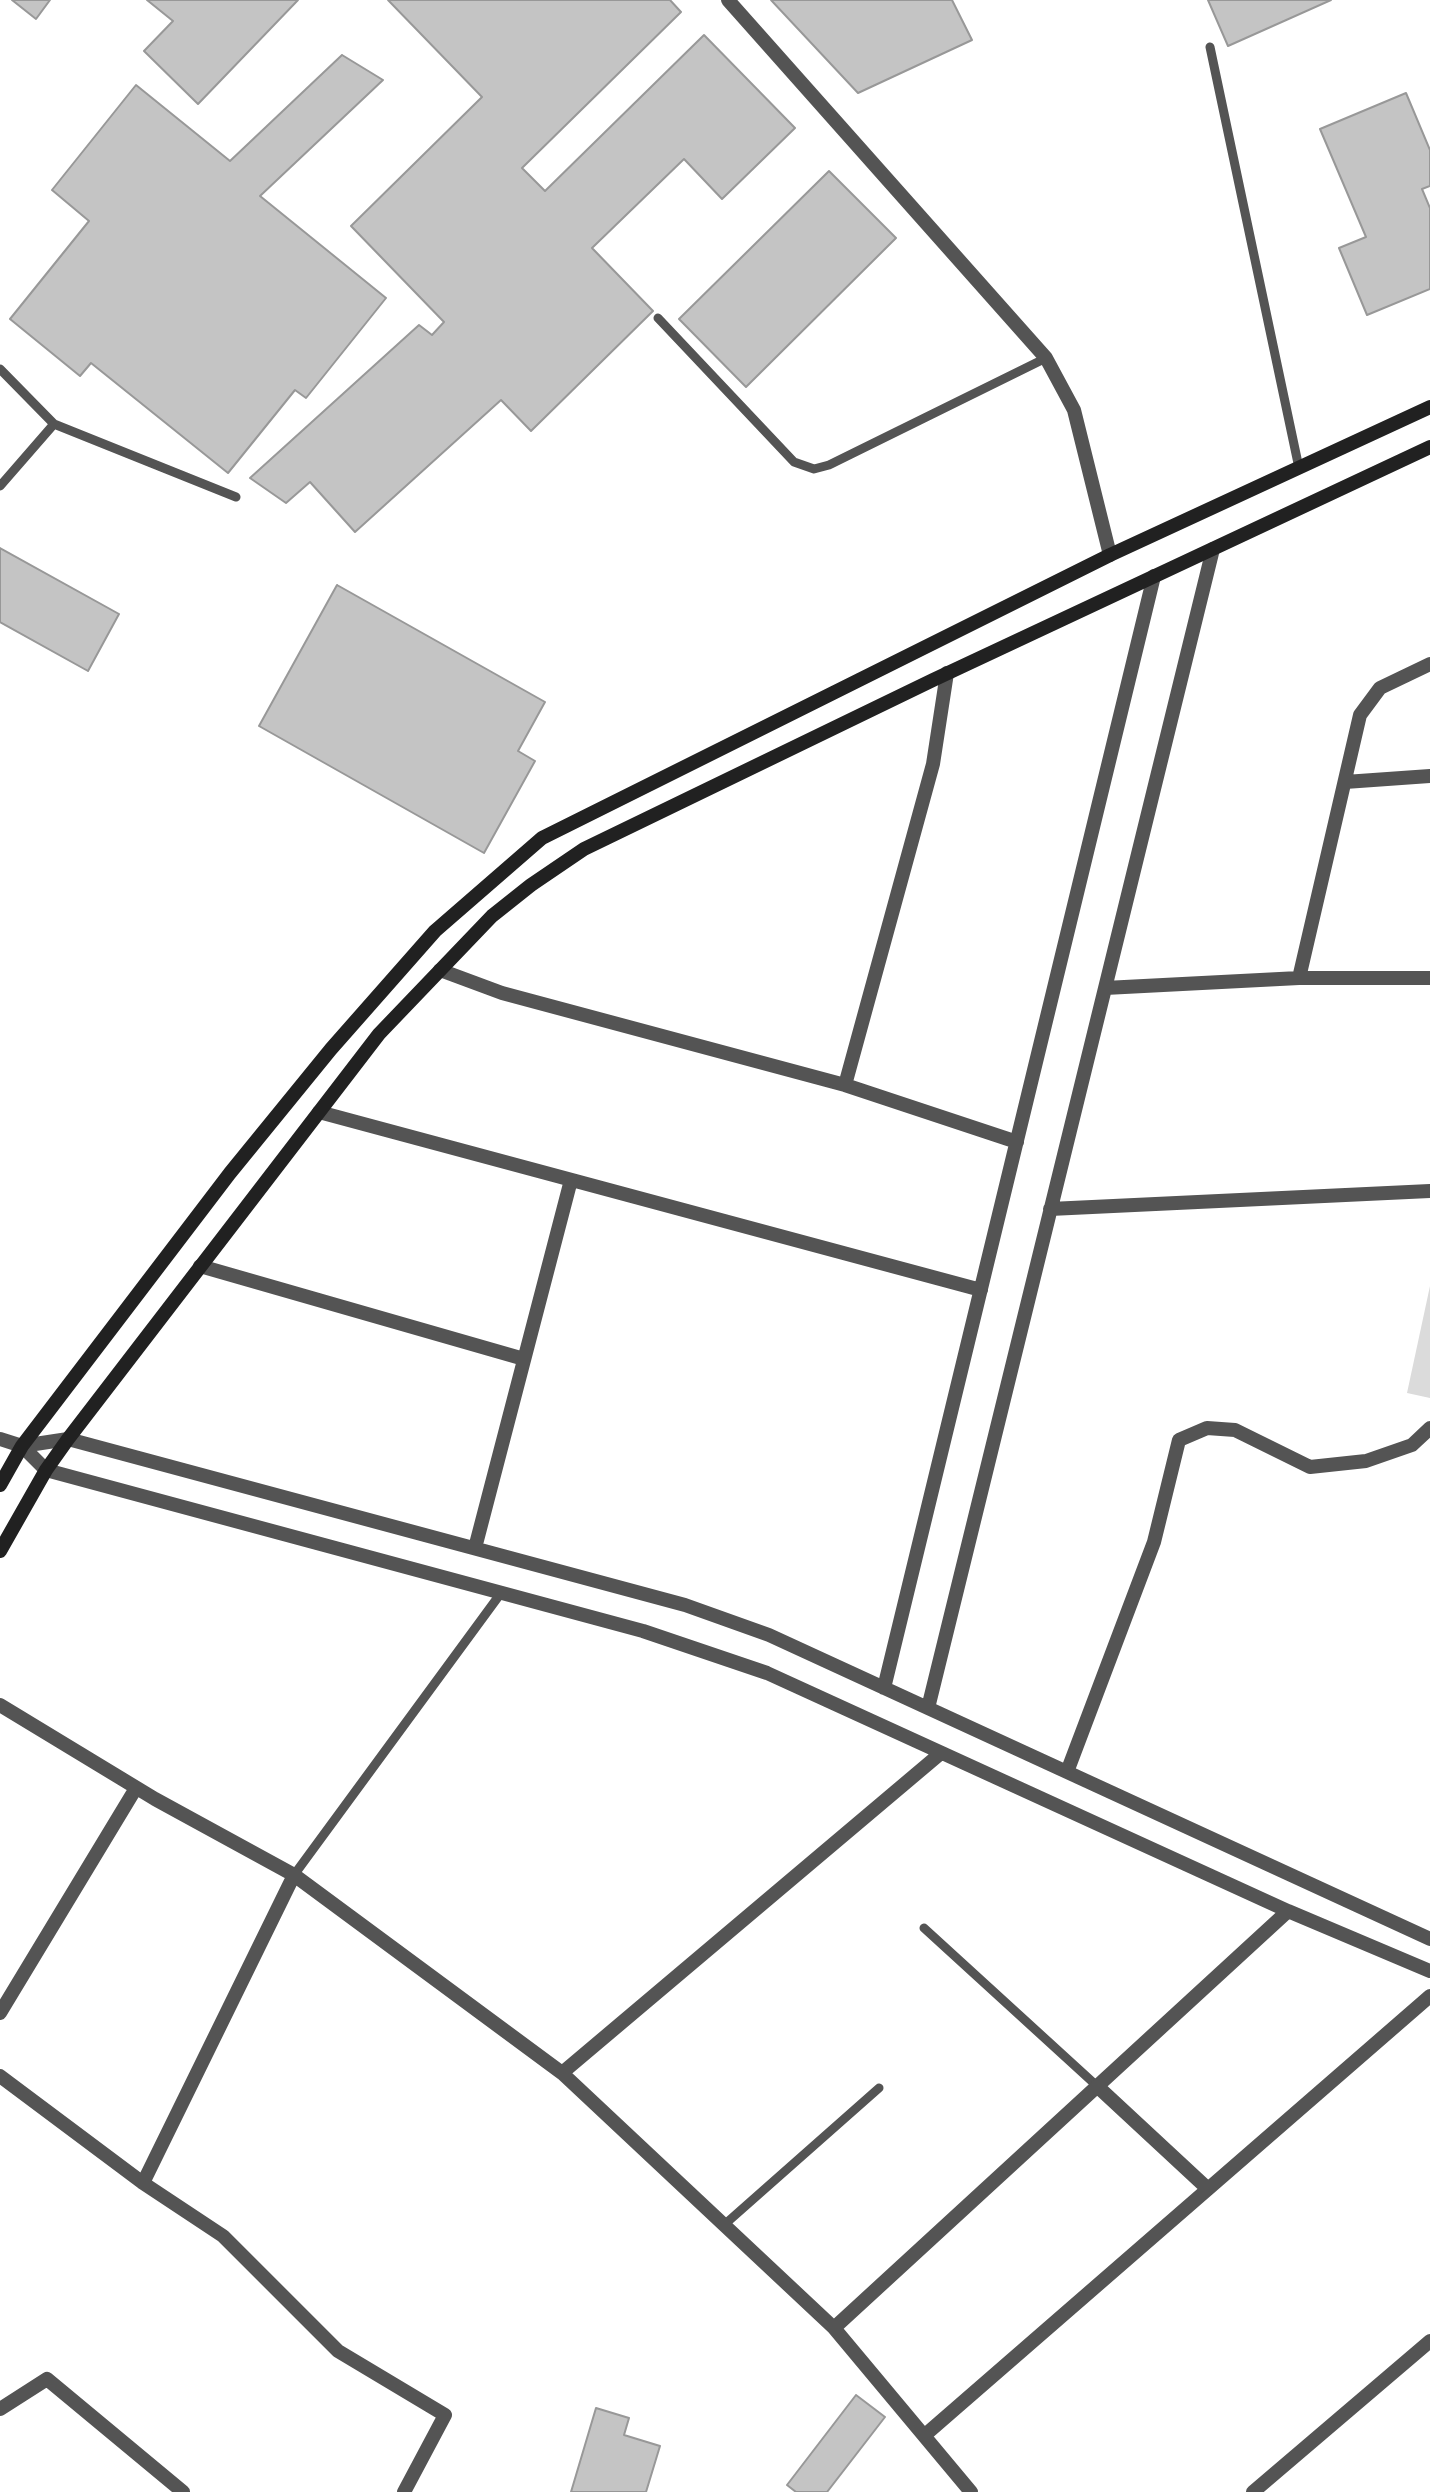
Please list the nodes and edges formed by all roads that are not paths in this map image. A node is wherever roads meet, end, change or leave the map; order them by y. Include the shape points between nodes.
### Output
1 (728, 0) edge
2 (1210, 47) dead end
3 (658, 318) dead end
4 (1046, 358) junction
5 (0, 369) edge
6 (1430, 407) edge
7 (54, 424) junction
8 (1430, 447) edge
9 (1299, 468) junction
10 (0, 486) edge
11 (236, 497) dead end
12 (1213, 549) junction
13 (1110, 555) junction
14 (1154, 576) junction
15 (1430, 664) edge
16 (947, 673) junction
17 (1430, 776) edge
18 (1345, 782) junction
19 (440, 970) junction
20 (1299, 978) junction
21 (1430, 978) edge
22 (1105, 988) junction
23 (845, 1085) junction
24 (319, 1112) junction
25 (1017, 1142) junction
26 (571, 1180) junction
27 (1430, 1191) edge
28 (1050, 1209) junction
29 (200, 1266) junction
30 (981, 1290) junction
31 (524, 1359) junction
32 (1430, 1429) edge
33 (0, 1439) edge
34 (68, 1439) junction
35 (22, 1446) junction
36 (46, 1470) junction
37 (0, 1485) edge
38 (475, 1548) junction
39 (0, 1551) edge
40 (501, 1592) junction
41 (884, 1688) junction
42 (0, 1705) edge
43 (928, 1708) junction
44 (941, 1753) junction
45 (1067, 1772) junction
46 (136, 1788) junction
47 (294, 1875) junction
48 (1288, 1911) junction
49 (924, 1928) dead end
50 (1430, 1939) edge
51 (1430, 1971) edge
52 (1430, 1996) edge
53 (0, 2013) edge
54 (562, 2073) junction
55 (0, 2076) edge
56 (1097, 2086) junction
57 (879, 2088) dead end
58 (143, 2183) junction
59 (1208, 2189) junction
60 (724, 2225) junction
61 (834, 2328) junction
62 (1430, 2342) edge
63 (0, 2409) edge
64 (925, 2435) junction
65 (184, 2492) edge
66 (404, 2492) edge
67 (971, 2492) edge
68 (1253, 2492) edge

1 - 4 street
2 - 9 lane
3 - 4 lane via 794,462 814,470
4 - 13 street via 1074,410
5 - 7 lane
6 - 9 street
7 - 10 lane
7 - 11 lane
8 - 12 street
9 - 13 street
12 - 14 street
12 - 22 street
13 - 35 street via 542,838 435,931 331,1049 230,1173
14 - 16 street
14 - 25 street
15 - 18 street via 1380,688 1360,715
16 - 19 street via 584,849 492,916
16 - 23 street via 933,764
17 - 18 street
18 - 20 street
19 - 23 street via 502,993
19 - 24 street via 379,1034
20 - 21 street
20 - 22 street
22 - 28 street
23 - 25 street
24 - 26 street
24 - 29 street
25 - 30 street
26 - 30 street
26 - 31 street
27 - 28 street
28 - 43 street
29 - 31 street
29 - 34 street
30 - 41 street
31 - 38 street
32 - 45 street via 1412,1446 1366,1461 1310,1467 1235,1430 1206,1428 1179,1440 1154,1542
33 - 35 street
34 - 35 street
34 - 36 street
34 - 38 street
35 - 36 street
35 - 37 street
36 - 39 street
36 - 40 street
38 - 41 street via 685,1605 769,1635
40 - 44 street via 642,1631 767,1673
40 - 47 lane
41 - 43 street
42 - 46 street
43 - 45 street
44 - 48 street
44 - 54 street
45 - 50 street
46 - 47 street
46 - 53 street
47 - 54 street
47 - 58 street
48 - 51 street
48 - 56 street
49 - 56 lane
52 - 59 street
54 - 60 street
55 - 58 street
56 - 59 street
56 - 61 street
57 - 60 lane
58 - 66 street via 223,2236 338,2351 445,2415
59 - 64 street
60 - 61 street
61 - 64 street
62 - 68 street
63 - 65 street via 47,2379
64 - 67 street

